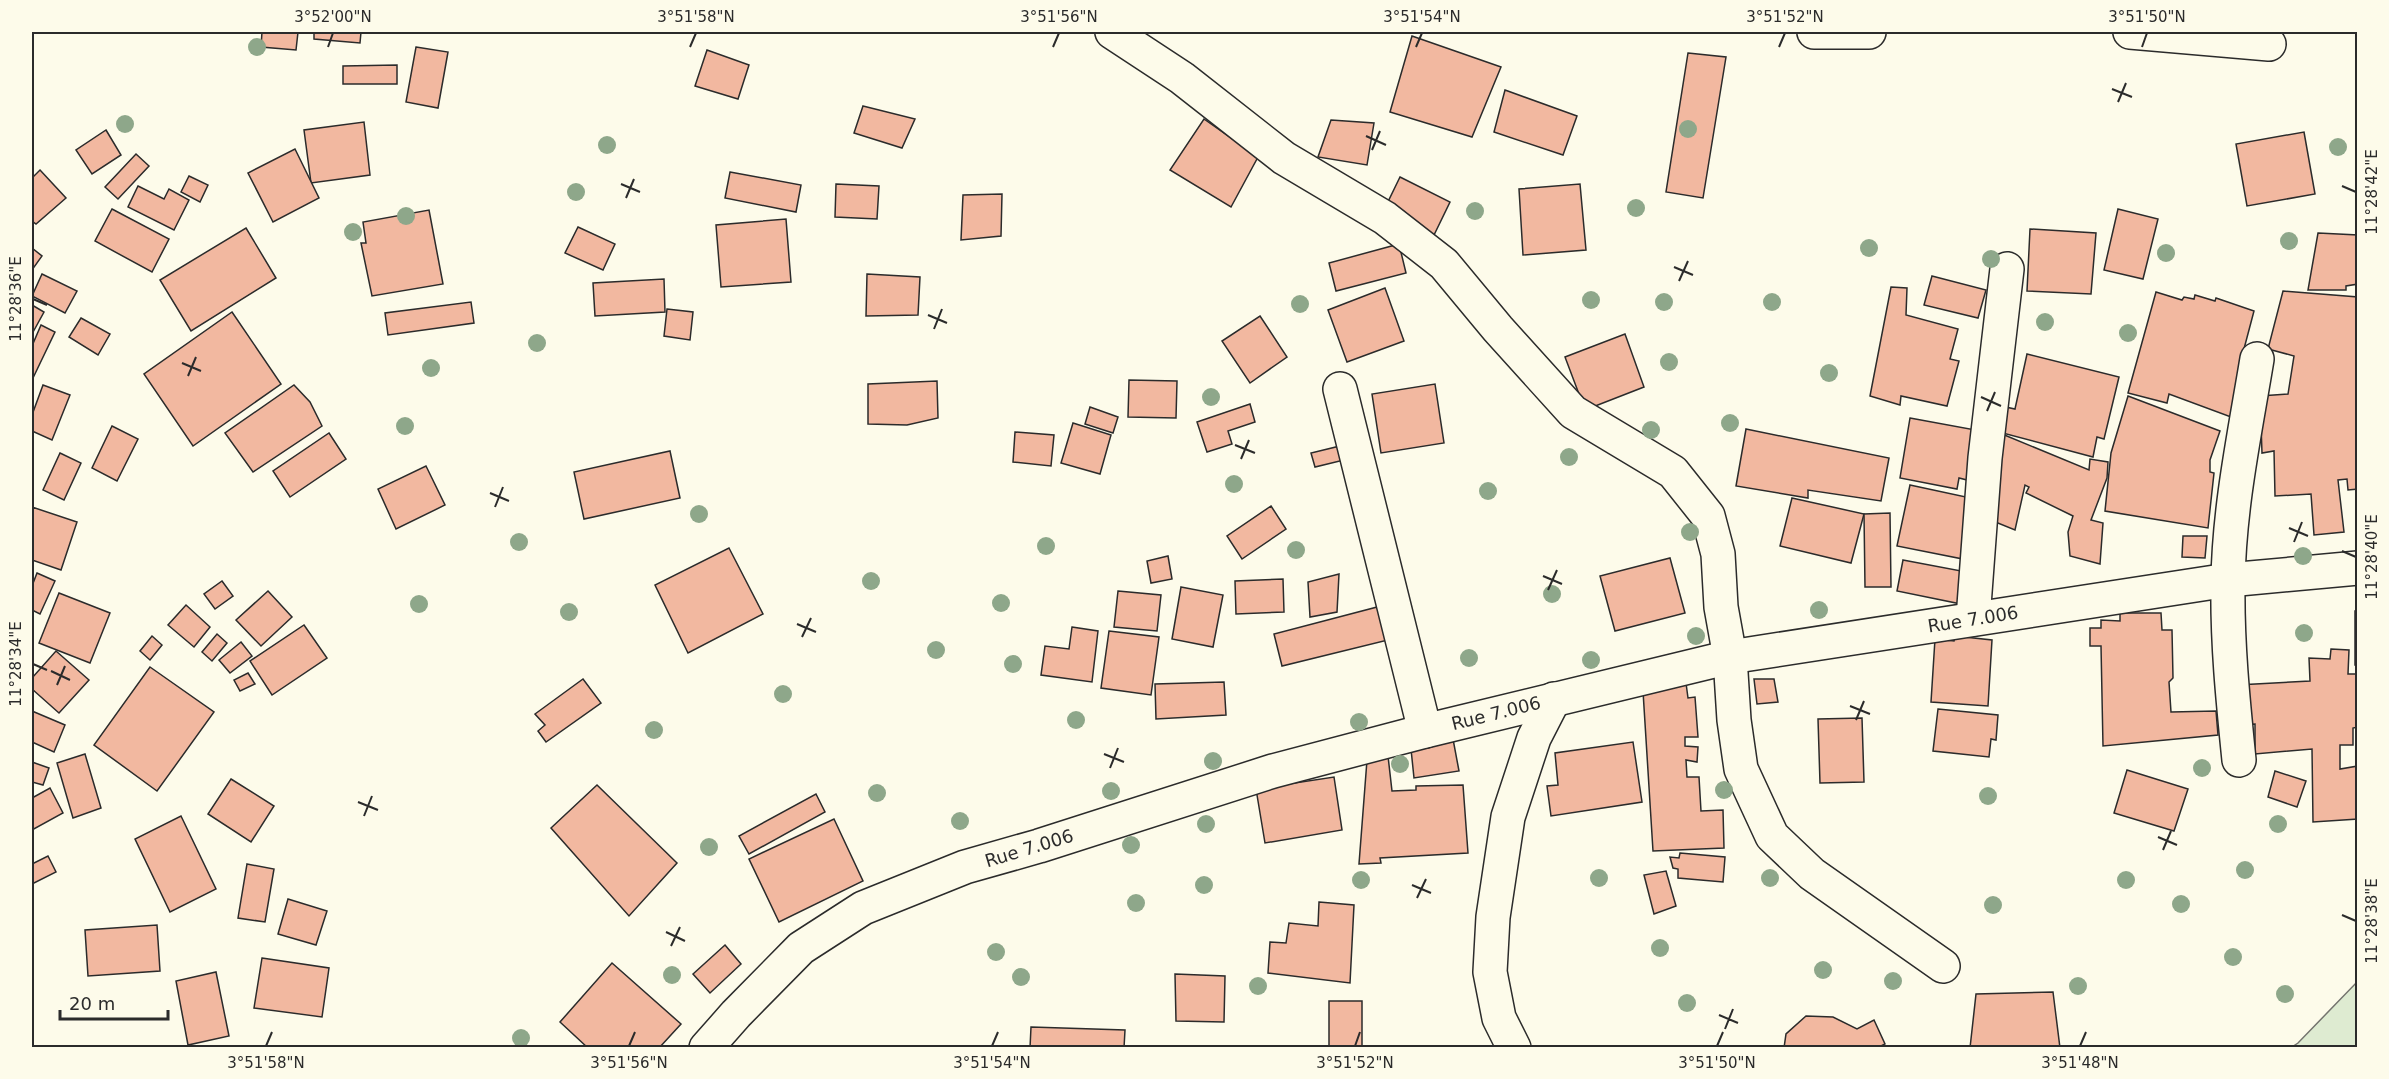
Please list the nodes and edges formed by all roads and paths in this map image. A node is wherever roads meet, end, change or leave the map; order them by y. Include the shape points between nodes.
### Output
1 (1112, 32) edge
2 (1814, 32) edge
3 (1864, 32) edge
4 (1869, 32) edge
5 (2130, 32) edge
6 (2269, 44) dead end
7 (2007, 269) dead end
8 (2257, 359) dead end
9 (1340, 389) dead end
10 (2358, 568) edge
11 (2228, 580) junction
12 (1973, 619) junction
13 (1730, 657) junction
14 (1554, 699) junction
15 (1425, 731) junction
16 (2239, 760) dead end
17 (1943, 966) dead end
18 (706, 1047) edge
19 (1514, 1047) edge

1 - 13 street via 1182,78 1284,158 1385,218 1444,264 1573,412 1673,472 1708,516 1718,554 1721,607
2 - 3 street
3 - 4 street
5 - 6 street
7 - 12 street via 1985,458
8 - 11 street via 2233,506
9 - 15 street
10 - 11 street, Rue 7.006
11 - 12 street, Rue 7.006
11 - 16 street via 2229,664
12 - 13 street, Rue 7.006
13 - 14 street, Rue 7.006
13 - 17 street via 1742,769 1772,836 1812,874
14 - 15 street, Rue 7.006
14 - 19 street via 1534,738 1508,817 1493,917 1490,972 1499,1018
15 - 18 street, Rue 7.006 via 1273,771 965,867 863,908 801,948

